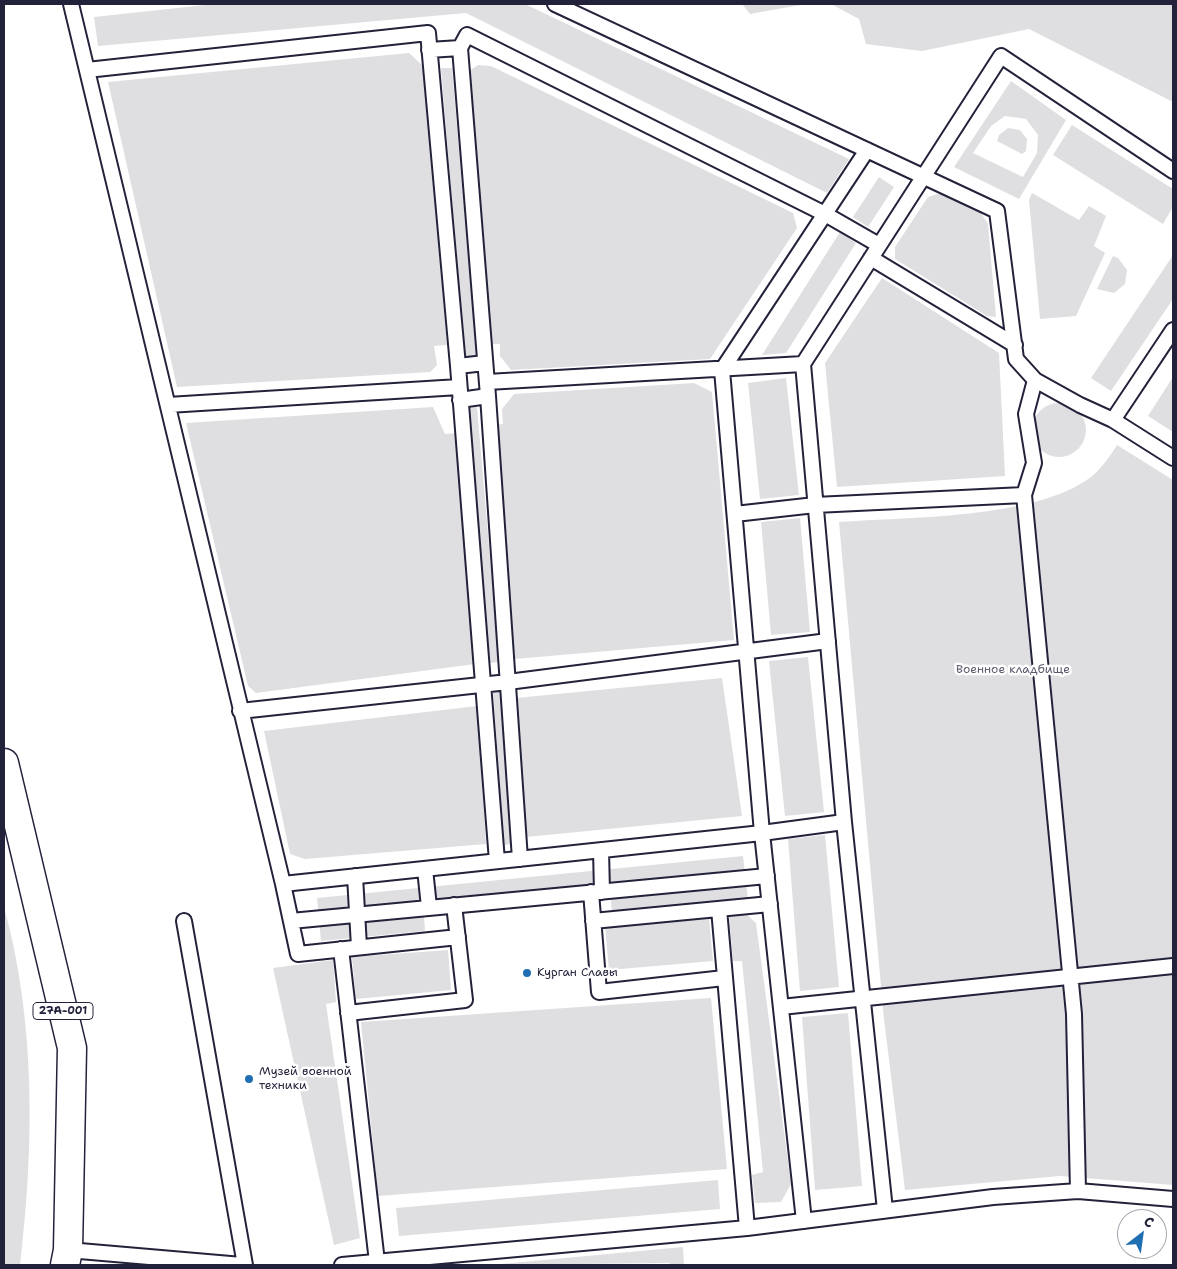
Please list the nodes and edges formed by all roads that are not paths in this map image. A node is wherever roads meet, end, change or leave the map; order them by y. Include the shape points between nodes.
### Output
1 (71, 4) edge
2 (555, 4) edge
3 (460, 48) junction
4 (429, 50) junction
5 (87, 70) junction
6 (867, 150) junction
7 (1173, 171) edge
8 (924, 176) junction
9 (825, 214) junction
10 (879, 245) junction
11 (871, 258) junction
12 (1173, 330) edge
13 (1015, 345) junction
14 (486, 364) junction
15 (803, 364) junction
16 (458, 366) junction
17 (722, 370) junction
18 (1035, 380) junction
19 (487, 382) junction
20 (460, 393) junction
21 (488, 396) junction
22 (168, 406) junction
23 (1113, 420) junction
24 (1173, 458) edge
25 (1024, 495) junction
26 (815, 505) junction
27 (735, 514) junction
28 (828, 641) junction
29 (747, 651) junction
30 (508, 682) junction
31 (484, 684) junction
32 (240, 710) junction
33 (4, 763) edge
34 (844, 822) junction
35 (762, 834) junction
36 (601, 850) junction
37 (520, 859) junction
38 (497, 861) junction
39 (425, 869) junction
40 (355, 876) junction
41 (767, 876) junction
42 (283, 884) junction
43 (596, 892) junction
44 (770, 904) junction
45 (454, 905) junction
46 (429, 907) junction
47 (719, 909) junction
48 (357, 914) junction
49 (184, 921) dead end
50 (291, 921) junction
51 (593, 921) junction
52 (458, 937) junction
53 (358, 947) junction
54 (341, 949) junction
55 (1173, 966) edge
56 (1070, 976) junction
57 (724, 978) junction
58 (864, 998) junction
59 (781, 1007) junction
60 (348, 1014) junction
61 (1078, 1191) junction
62 (1173, 1199) edge
63 (885, 1210) junction
64 (804, 1221) junction
65 (747, 1228) junction
66 (66, 1258) edge
67 (377, 1262) junction
68 (244, 1265) edge
69 (342, 1265) edge

1 - 5 lane
2 - 6 lane
3 - 4 lane
3 - 9 lane via 467,35
3 - 14 lane
4 - 5 lane via 428,33
4 - 16 lane
5 - 22 lane
6 - 8 lane
6 - 9 lane
7 - 8 lane via 1001,56
8 - 10 lane
8 - 13 lane via 997,211
9 - 10 lane
9 - 17 lane
10 - 11 lane
11 - 13 lane
11 - 15 lane
12 - 23 lane
13 - 18 lane via 1016,359
14 - 16 lane
14 - 19 lane
15 - 17 lane
15 - 26 lane
16 - 20 lane
17 - 19 lane
17 - 27 lane
18 - 23 lane
18 - 25 lane via 1026,414 1034,463
19 - 21 lane
20 - 21 lane
20 - 22 lane
20 - 31 lane
21 - 30 lane
22 - 32 lane
23 - 24 lane
25 - 26 lane
25 - 56 lane
26 - 27 lane
26 - 28 lane
27 - 29 lane
28 - 29 lane
28 - 34 lane
29 - 30 lane
29 - 35 lane
30 - 31 lane
30 - 37 lane
31 - 32 lane
31 - 38 lane
32 - 42 lane
33 - 66 main road, 27А-001 via 72,1048
34 - 35 lane
34 - 58 lane
35 - 36 lane
35 - 41 lane
36 - 37 lane
36 - 43 lane
37 - 38 lane
38 - 39 lane
39 - 40 lane
39 - 46 lane
40 - 42 lane
40 - 48 lane
41 - 43 lane
41 - 44 lane
42 - 50 lane
43 - 45 lane
43 - 51 lane
44 - 47 lane
44 - 59 lane
45 - 46 lane
45 - 52 lane
46 - 48 lane
47 - 51 lane
47 - 57 lane
48 - 50 lane
48 - 53 lane
49 - 68 lane
50 - 54 lane via 298,954
51 - 57 lane via 599,992
52 - 53 lane
52 - 60 lane via 465,1000
53 - 54 lane
54 - 60 lane
55 - 56 lane
56 - 58 lane
56 - 61 lane via 1074,1014
57 - 65 lane
58 - 59 lane
58 - 63 lane
59 - 64 lane
60 - 67 lane
61 - 62 lane
61 - 63 lane
63 - 64 lane
64 - 65 lane
65 - 67 lane
66 - 68 lane
67 - 69 lane

